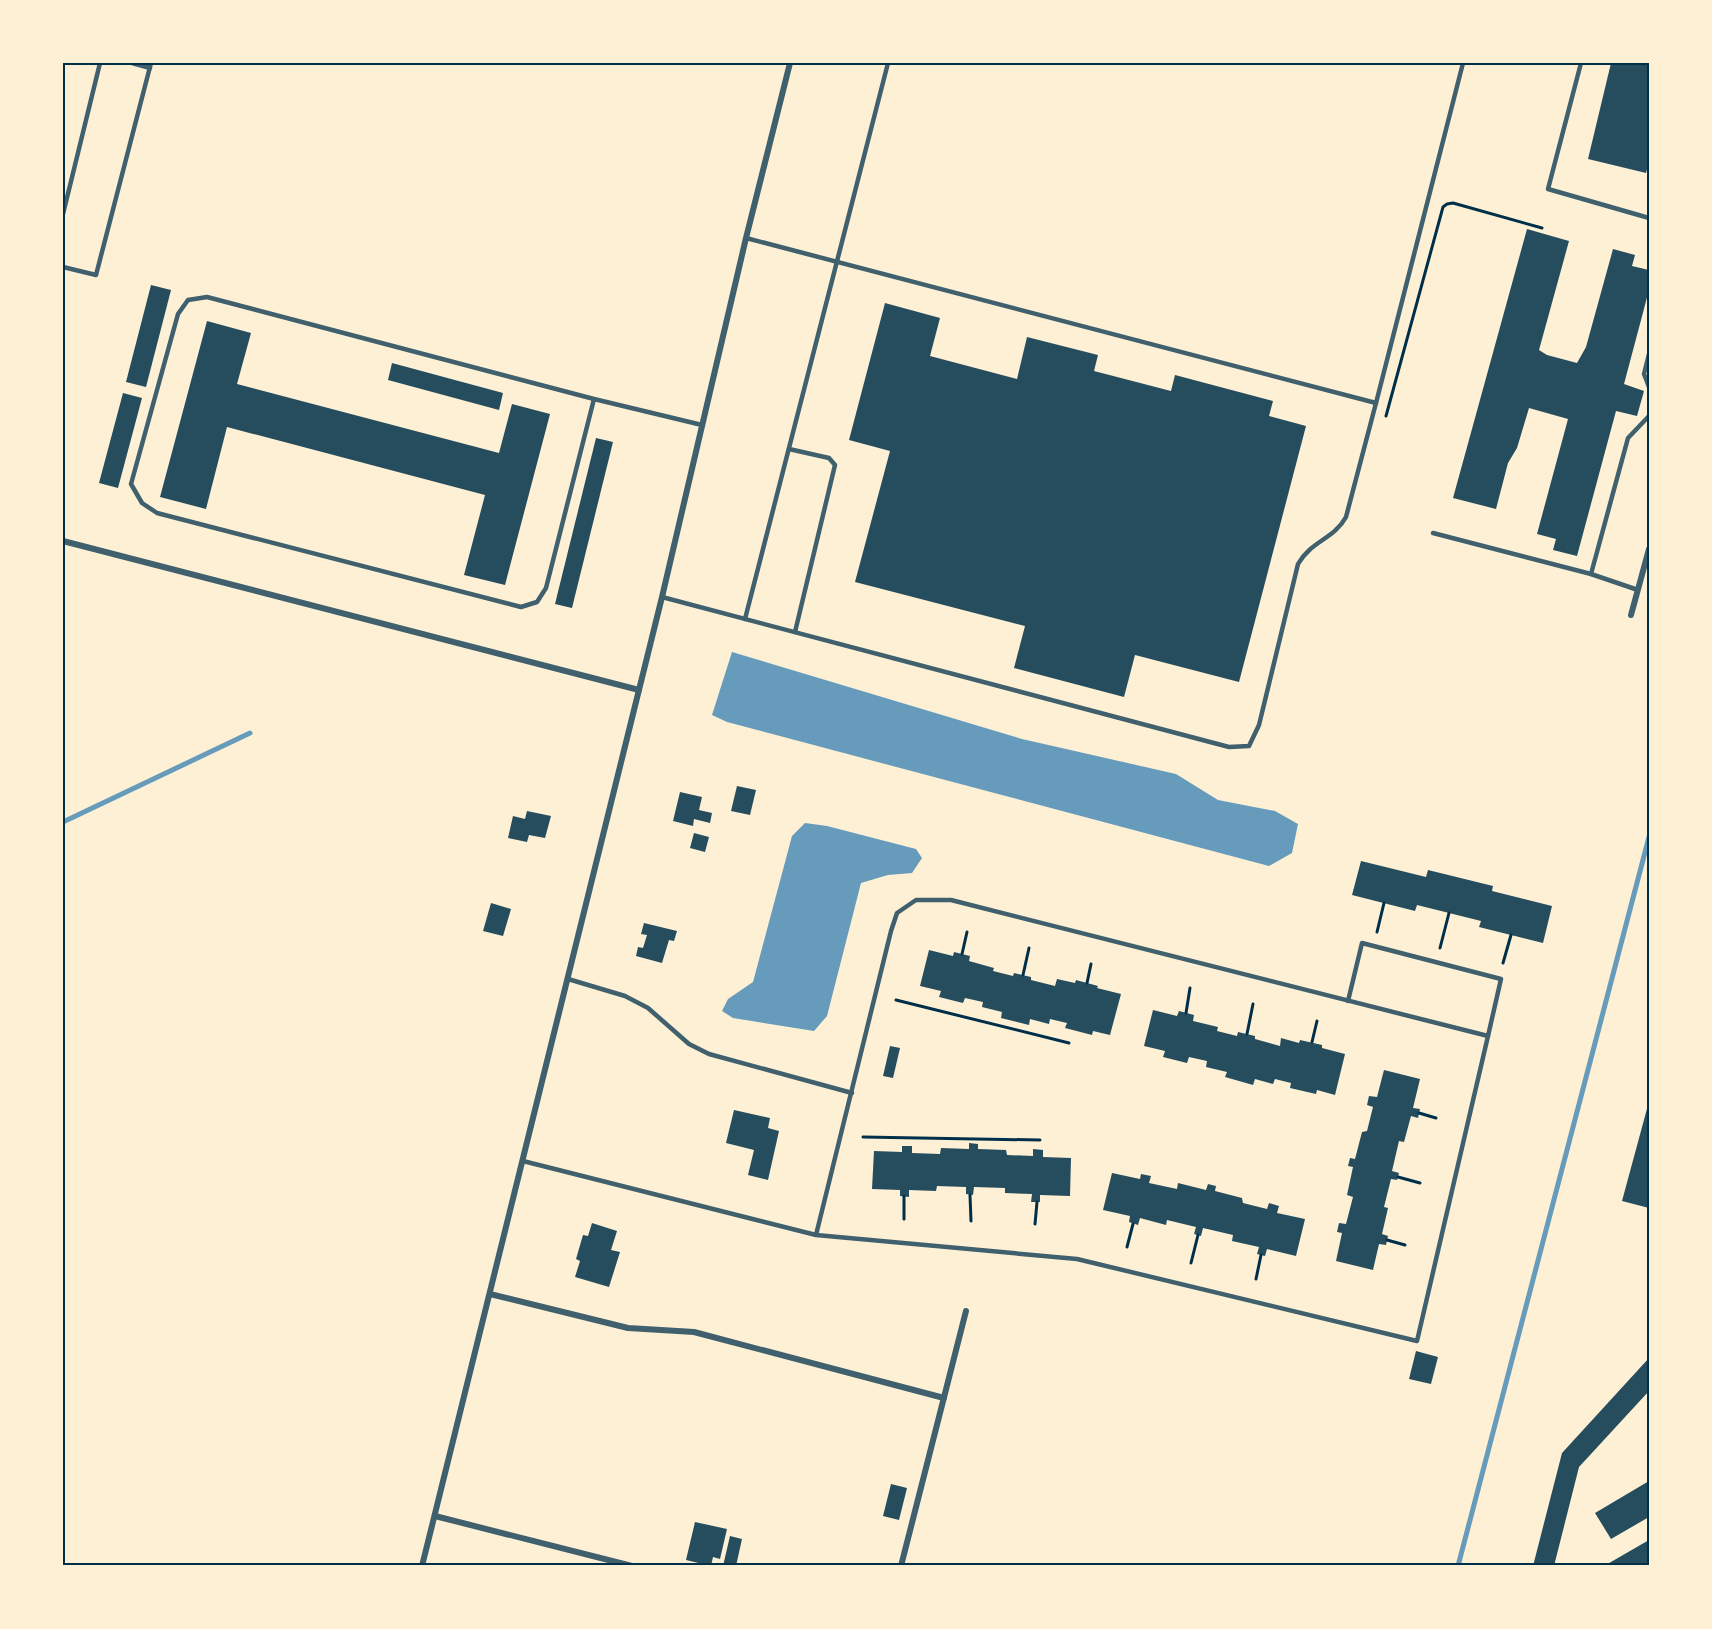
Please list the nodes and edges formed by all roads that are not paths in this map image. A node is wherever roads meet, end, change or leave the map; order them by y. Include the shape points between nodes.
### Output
1 (100, 63) edge
2 (132, 63) edge
3 (790, 63) edge
4 (888, 63) edge
5 (1463, 63) edge
6 (1581, 63) edge
7 (151, 65) edge
8 (63, 214) edge
9 (1649, 218) edge
10 (746, 238) junction
11 (837, 263) junction
12 (63, 267) edge
13 (1649, 354) edge
14 (1649, 387) edge
15 (594, 399) junction
16 (1376, 403) junction
17 (1649, 416) edge
18 (702, 426) junction
19 (789, 448) junction
20 (1433, 533) dead end
21 (63, 541) edge
22 (1649, 549) edge
23 (1591, 574) junction
24 (1638, 590) junction
25 (663, 597) junction
26 (1632, 615) dead end
27 (745, 619) junction
28 (795, 632) junction
29 (639, 690) junction
30 (568, 979) junction
31 (1348, 1001) junction
32 (1488, 1036) junction
33 (852, 1093) junction
34 (523, 1161) junction
35 (816, 1235) junction
36 (490, 1294) junction
37 (966, 1311) dead end
38 (944, 1398) junction
39 (435, 1516) junction
40 (422, 1566) edge
41 (632, 1566) edge
42 (901, 1566) edge

1 - 8 lane
2 - 7 lane
3 - 10 street
4 - 11 lane
5 - 16 lane
6 - 9 lane via 1548,189
7 - 12 lane via 96,275
10 - 11 lane
10 - 18 street
11 - 16 lane
11 - 19 lane
13 - 14 lane via 1644,374
15 - 15 lane via 207,297 188,300 178,314 131,484 142,503 157,513 521,607 537,602 546,588
15 - 18 lane
16 - 28 lane via 1346,517 1333,534 1317,542 1298,564 1259,725 1249,746 1229,747
17 - 23 lane via 1628,438
18 - 25 street
19 - 27 lane
19 - 28 lane via 829,458 835,465
20 - 23 lane
21 - 29 street
22 - 24 street
23 - 24 lane
24 - 26 street
25 - 27 lane
25 - 29 street
27 - 28 lane
29 - 30 street
30 - 33 lane via 625,996 648,1008 689,1044 709,1054
30 - 34 street
31 - 32 lane
31 - 32 lane via 1362,943 1502,979
31 - 33 lane via 951,900 916,900 897,913
32 - 35 lane via 1417,1341 1077,1259
33 - 35 lane
34 - 35 lane
34 - 36 street
36 - 38 street via 628,1328 694,1332
36 - 39 street
37 - 38 street
38 - 42 street
39 - 40 street
39 - 41 street

